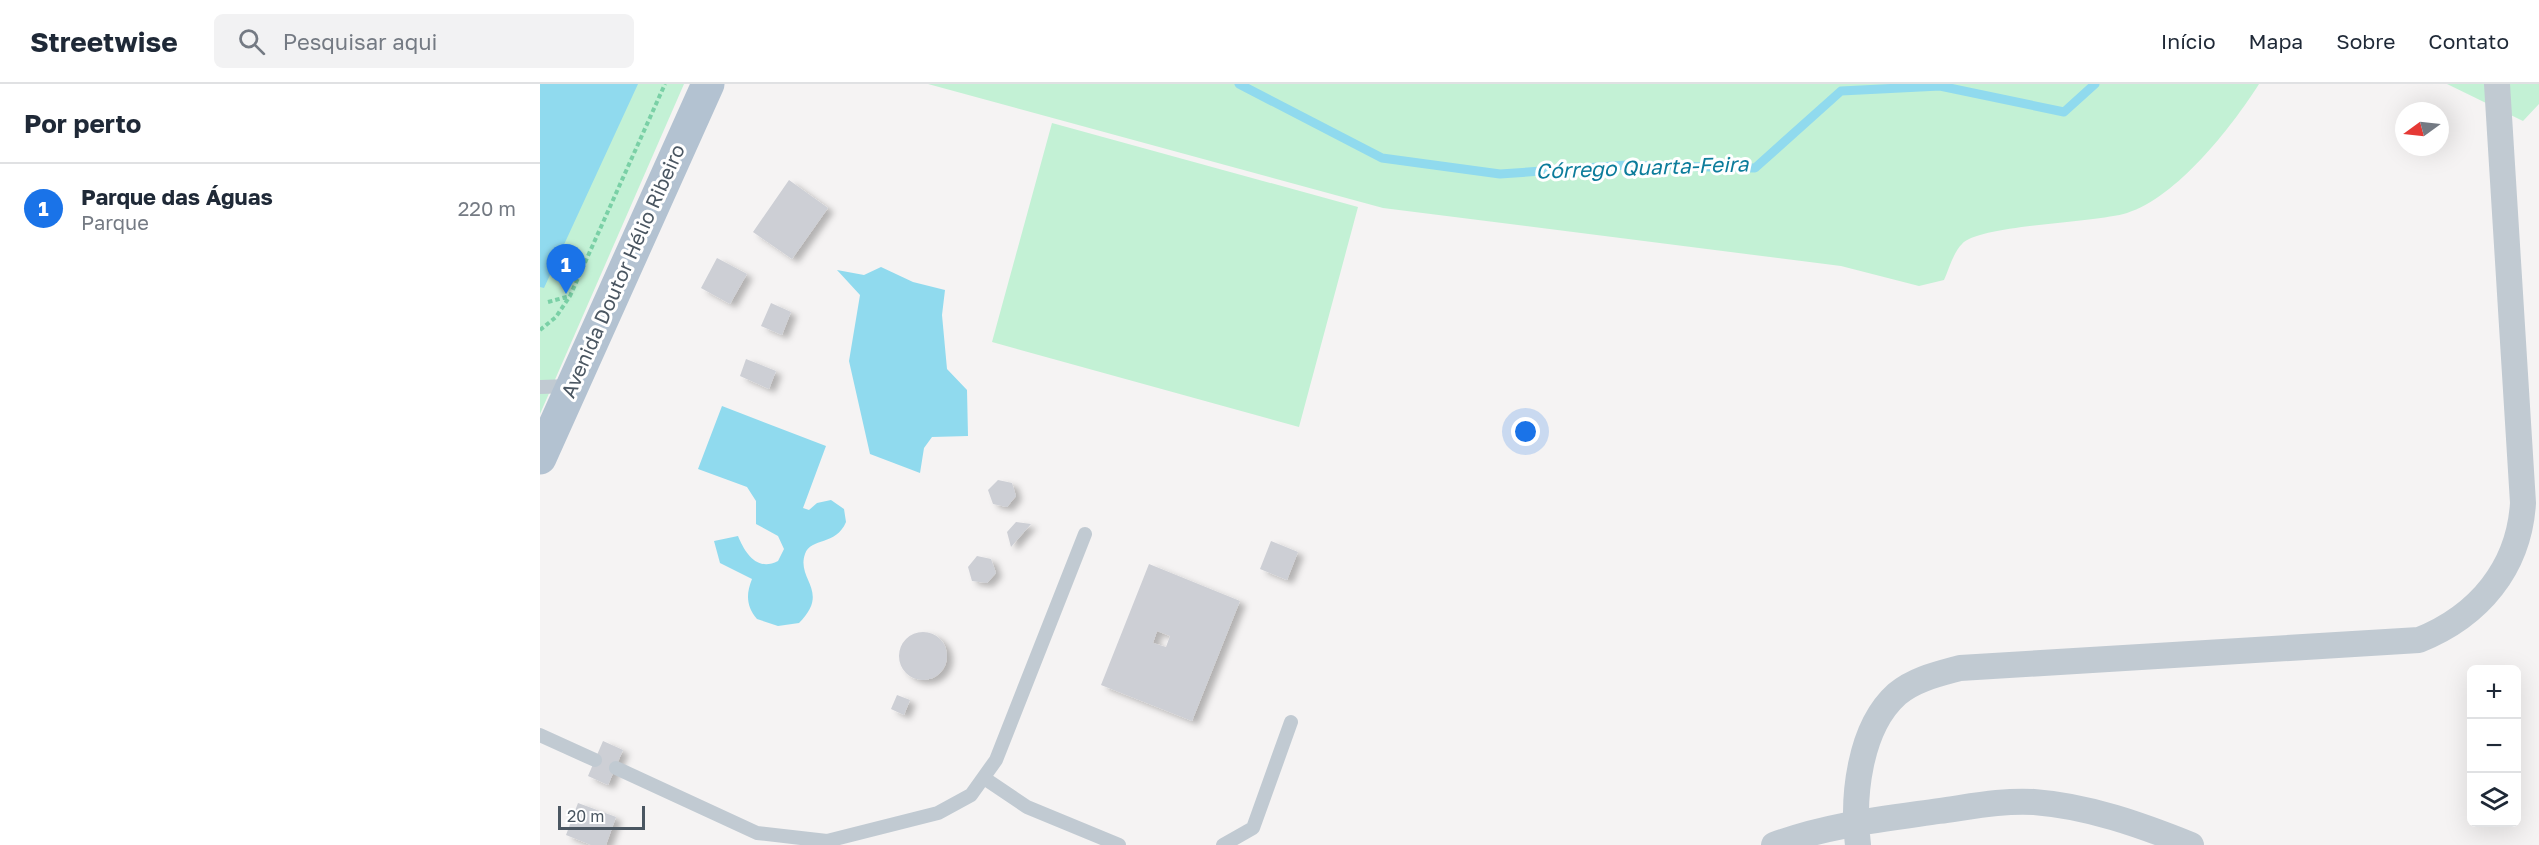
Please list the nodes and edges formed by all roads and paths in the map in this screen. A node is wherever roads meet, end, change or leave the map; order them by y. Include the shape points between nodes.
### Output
1 (665, 84) edge
2 (708, 84) edge
3 (2497, 84) edge
4 (570, 296) junction
5 (548, 302) dead end
6 (540, 330) edge
7 (555, 386) edge
8 (540, 458) edge
9 (1085, 534) dead end
10 (1291, 722) dead end
11 (540, 735) edge
12 (595, 760) dead end
13 (615, 768) dead end
14 (984, 778) junction
15 (1857, 834) edge
16 (2148, 837) edge
17 (1119, 845) edge
18 (1223, 845) edge
19 (1774, 845) edge
20 (2191, 845) edge

1 - 4 path
2 - 7 main road, Avenida Doutor Hélio Ribeiro
3 - 15 street via 2523,503 2522,526 2509,560 2490,591 2466,616 2419,640 1960,668 1922,678 1897,694 1880,714 1859,781
4 - 5 path
4 - 6 path via 556,317
7 - 8 main road, Avenida Doutor Hélio Ribeiro
9 - 14 lane via 996,760
10 - 18 lane via 1253,828
11 - 12 lane
13 - 14 lane via 758,833 827,841 938,813 971,795
14 - 17 lane via 1027,807
15 - 16 street via 1966,807 2033,802 2097,813
15 - 19 street
16 - 20 street

